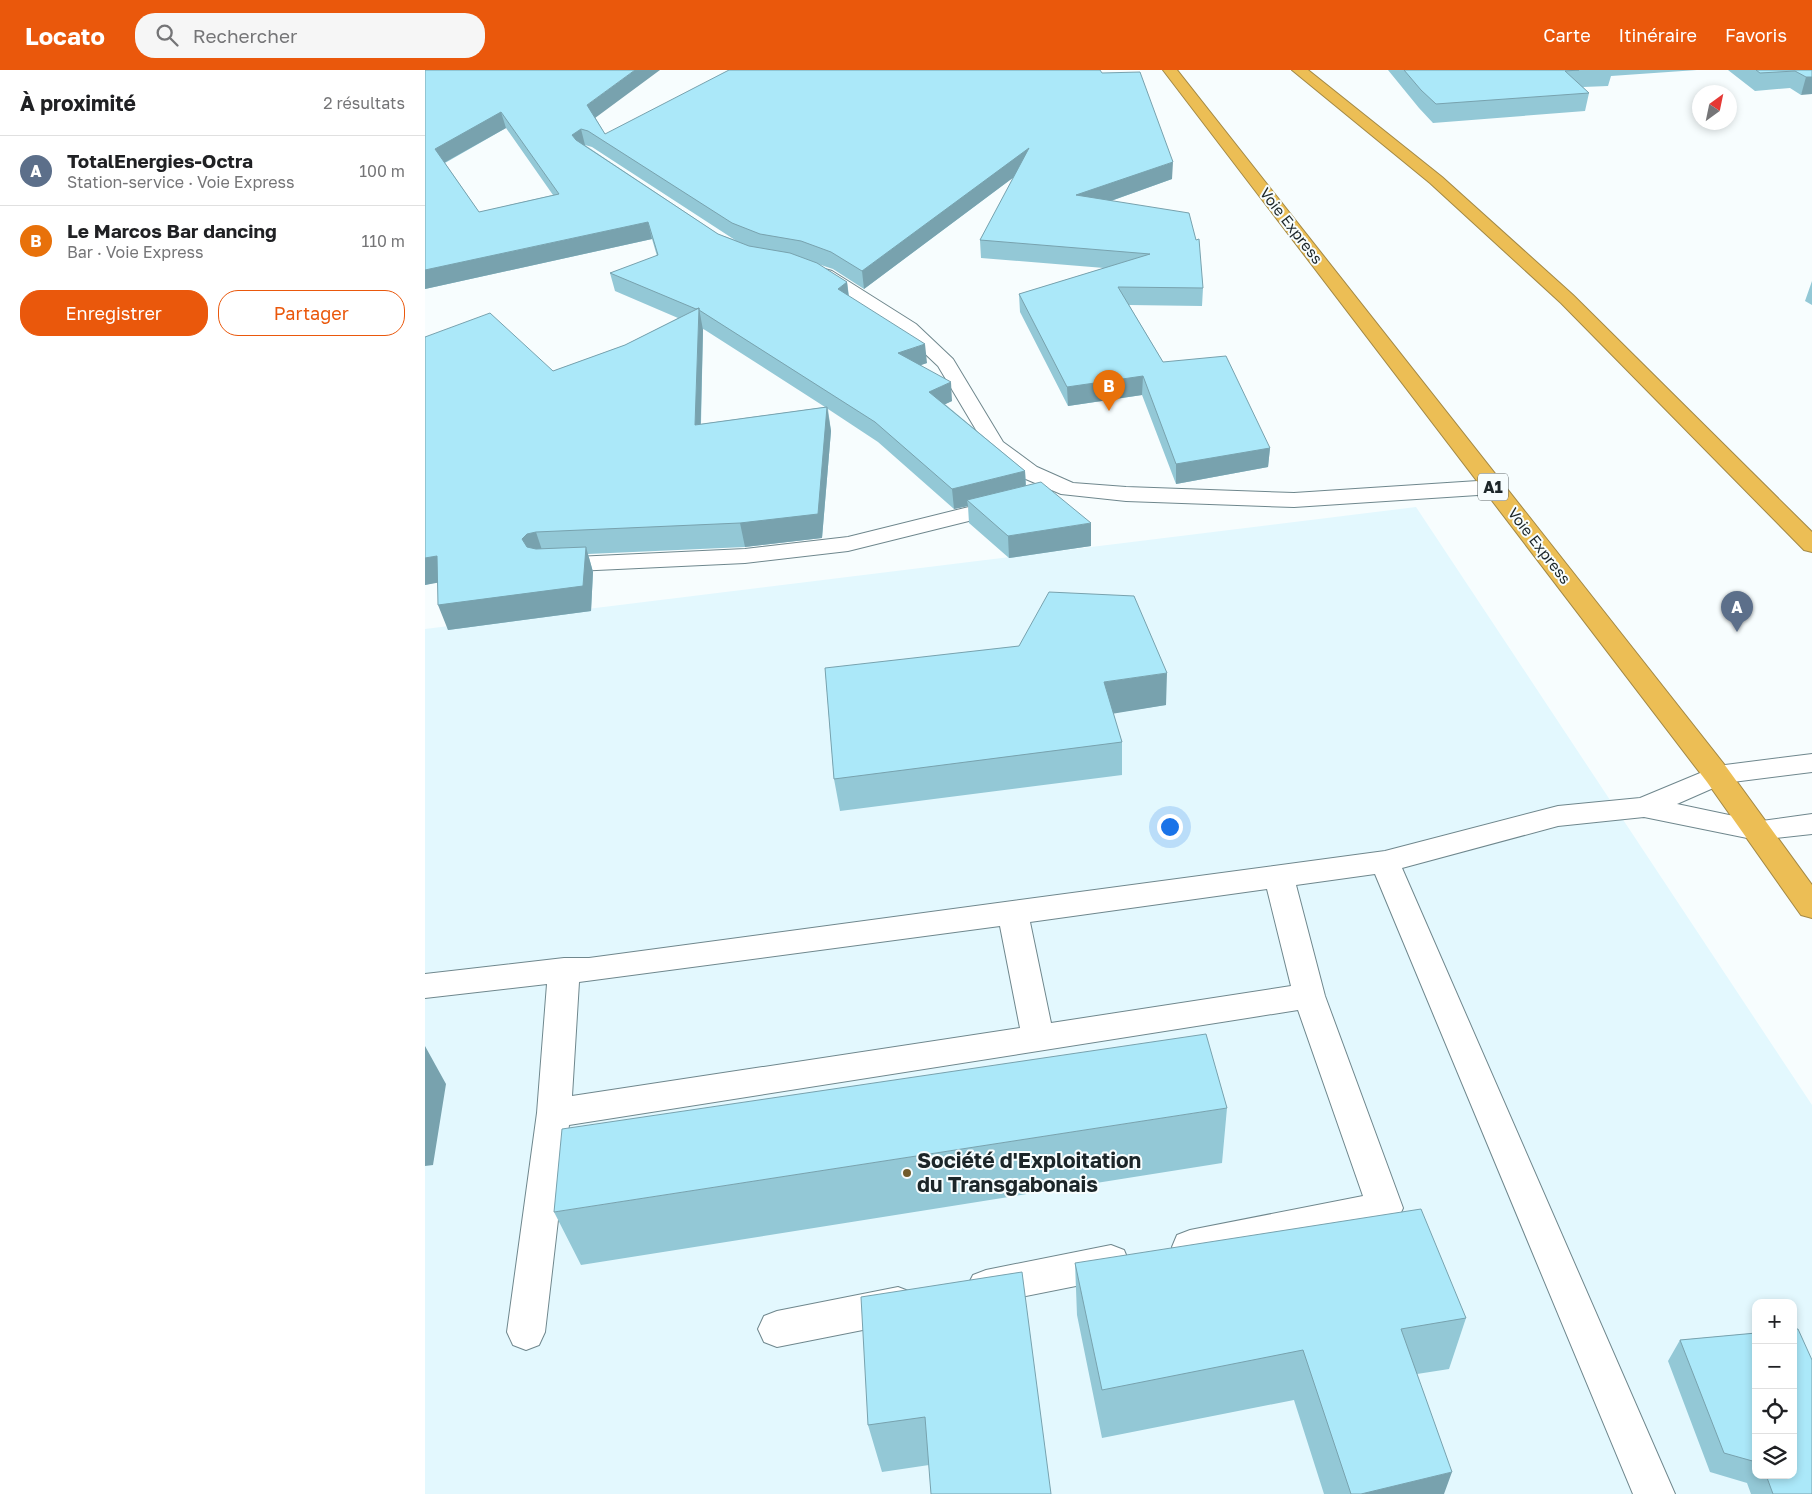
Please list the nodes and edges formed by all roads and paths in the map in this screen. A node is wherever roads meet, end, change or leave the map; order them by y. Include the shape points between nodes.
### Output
1 (1170, 70) edge
2 (1299, 70) edge
3 (797, 264) edge
4 (1493, 487) junction
5 (1069, 489) junction
6 (1812, 545) edge
7 (544, 565) edge
8 (1812, 763) edge
9 (1717, 775) junction
10 (1644, 807) junction
11 (1812, 824) edge
12 (1757, 830) junction
13 (1385, 862) junction
14 (1279, 877) junction
15 (1812, 907) edge
16 (1013, 913) junction
17 (564, 970) junction
18 (425, 986) edge
19 (1309, 996) junction
20 (1039, 1039) junction
21 (554, 1113) junction
22 (777, 1329) dead end
23 (526, 1332) dead end
24 (1654, 1494) edge

1 - 4 highway, Voie Express / A1
2 - 6 highway via 1436,180 1567,299
3 - 5 street via 826,275 909,328 946,363 995,446 1029,472
4 - 5 street via 1294,500
4 - 9 highway, Voie Express / A1
5 - 7 street via 848,544 745,556
8 - 9 street
9 - 10 street
9 - 12 highway, Voie Express / A1
10 - 12 street
10 - 13 street via 1558,816
11 - 12 street
12 - 15 highway, Voie Express / A1
13 - 14 street
13 - 24 street
14 - 16 street
14 - 19 street
16 - 17 street via 589,970
16 - 20 street
17 - 18 street
17 - 21 street
19 - 20 street
19 - 22 street via 1385,1208
20 - 21 street
21 - 23 street

